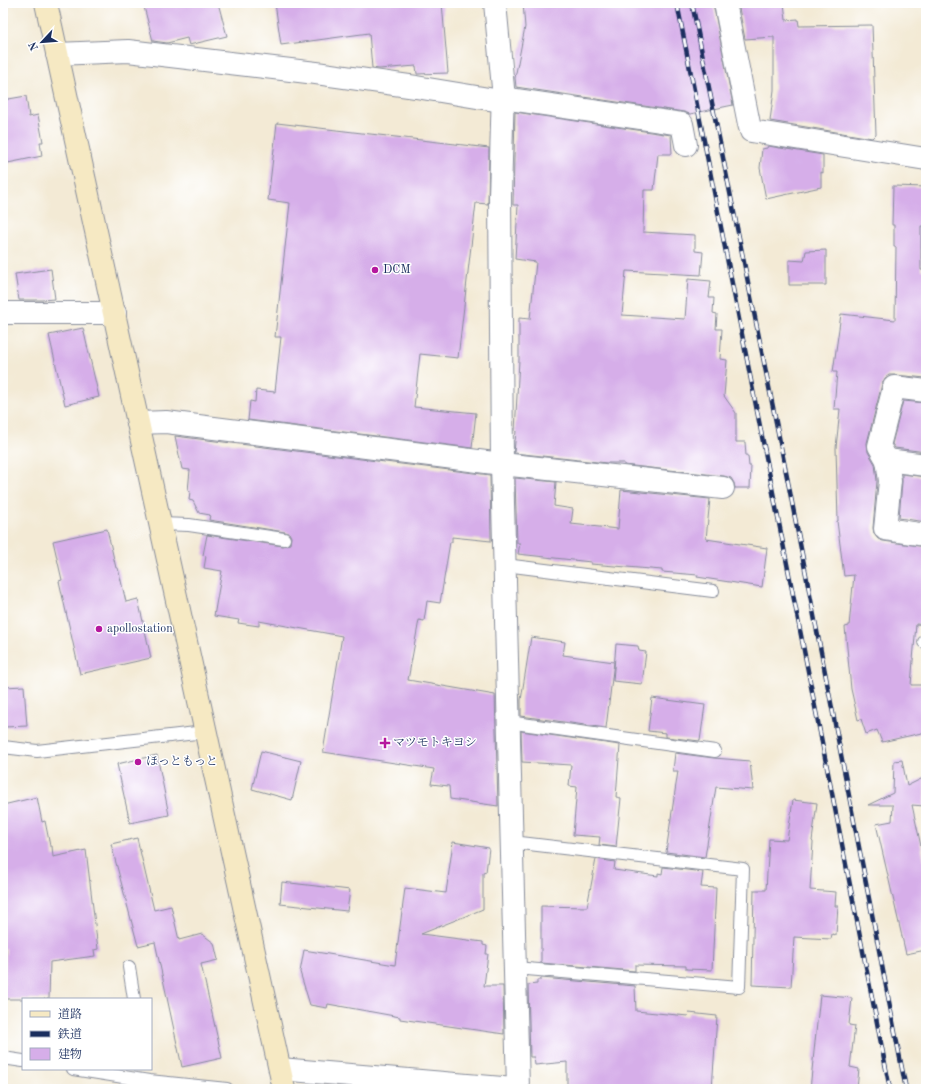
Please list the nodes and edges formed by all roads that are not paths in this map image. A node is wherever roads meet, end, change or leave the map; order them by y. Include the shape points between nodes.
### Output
1 (46, 3) edge
2 (495, 3) edge
3 (725, 3) edge
4 (57, 54) junction
5 (502, 99) junction
6 (686, 144) dead end
7 (926, 159) edge
8 (3, 313) edge
9 (114, 313) junction
10 (926, 391) edge
11 (138, 423) junction
12 (887, 460) junction
13 (502, 464) junction
14 (926, 465) edge
15 (723, 488) dead end
16 (160, 524) junction
17 (926, 535) edge
18 (284, 539) dead end
19 (505, 565) junction
20 (713, 591) dead end
21 (508, 722) junction
22 (205, 732) junction
23 (3, 747) edge
24 (715, 751) dead end
25 (512, 842) junction
26 (129, 967) dead end
27 (515, 968) junction
28 (134, 998) edge
29 (3, 1058) edge
30 (22, 1061) edge
31 (86, 1070) edge
32 (148, 1075) edge
33 (282, 1079) edge
34 (227, 1089) edge
35 (514, 1089) edge
36 (518, 1089) edge

1 - 4 street
2 - 5 street
3 - 7 street via 751,132
4 - 5 street via 128,51 332,75
4 - 9 street
5 - 6 street via 682,124
5 - 13 street
8 - 9 street
9 - 11 street
10 - 12 street via 894,387 879,446
11 - 13 street via 166,422
11 - 16 street
12 - 14 street
12 - 17 street via 890,482 885,529
13 - 15 street
13 - 19 street
16 - 18 lane via 189,525
16 - 22 street
19 - 20 lane
19 - 21 street
21 - 24 lane
21 - 25 street
22 - 23 lane via 37,751
22 - 33 street
25 - 27 street
25 - 27 lane via 743,869 739,987
26 - 28 lane
27 - 36 street
29 - 30 lane
31 - 32 lane
32 - 34 lane
33 - 35 street

